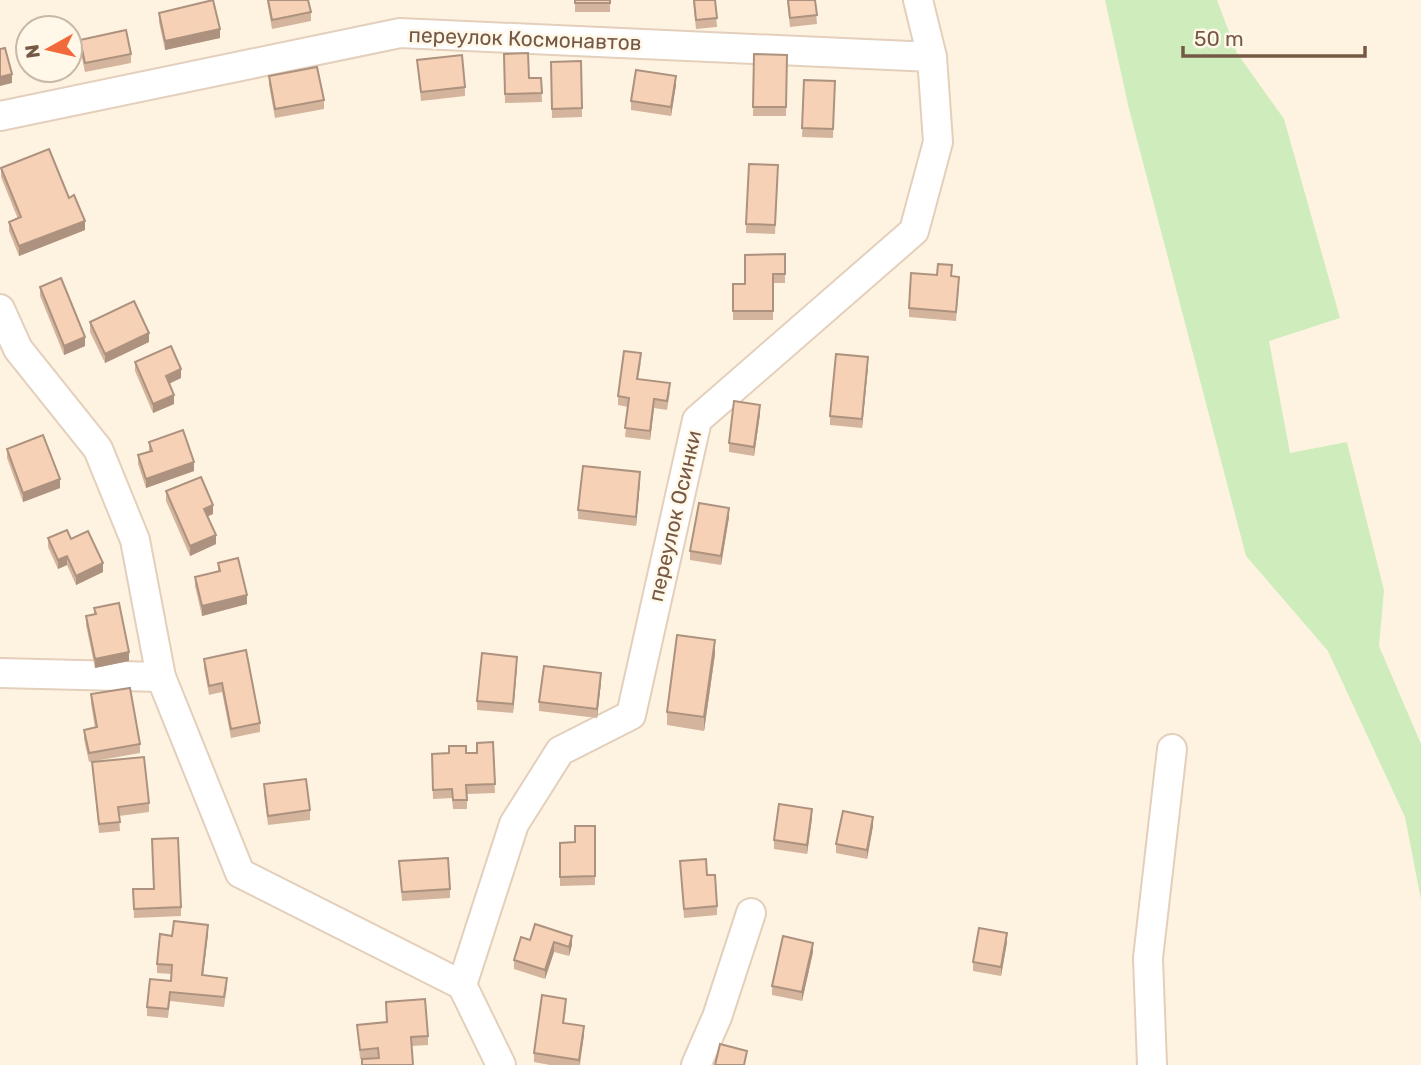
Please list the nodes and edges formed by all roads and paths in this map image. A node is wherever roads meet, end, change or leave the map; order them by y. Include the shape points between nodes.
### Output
1 (918, 0) edge
2 (932, 57) junction
3 (0, 116) edge
4 (0, 309) edge
5 (0, 673) edge
6 (161, 677) junction
7 (1172, 749) dead end
8 (751, 913) dead end
9 (462, 985) junction
10 (501, 1065) edge
11 (696, 1065) edge
12 (1152, 1065) edge

1 - 2 street, переулок Осинки
2 - 3 street, переулок Космонавтов via 400,33
2 - 9 street, переулок Осинки via 937,142 914,231 696,420 631,715 559,751 514,824
4 - 6 street via 18,349 99,449 135,540
5 - 6 street
6 - 9 street via 240,873
7 - 12 street via 1148,958
8 - 11 street
9 - 10 street

